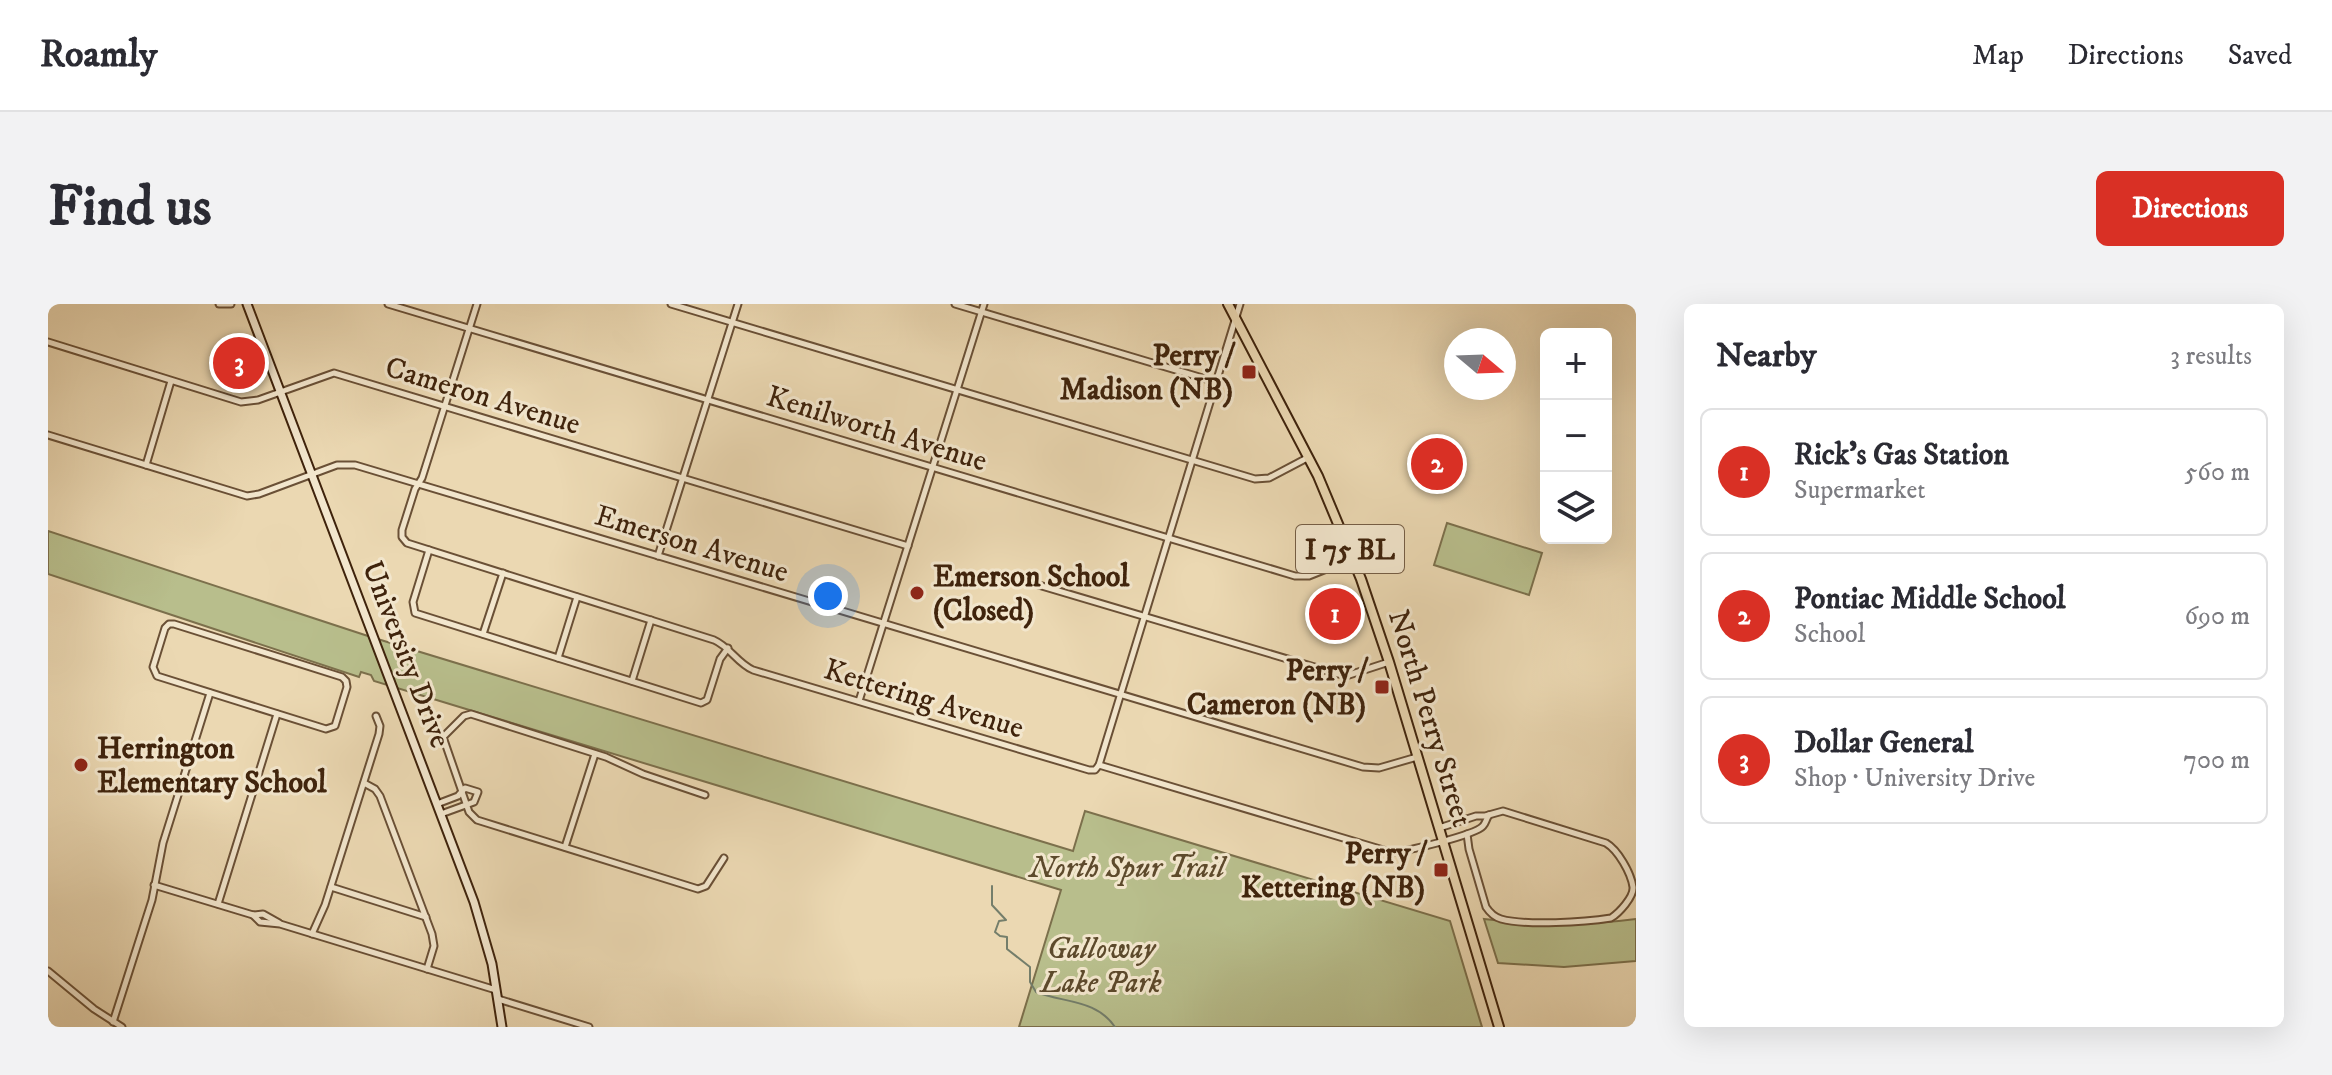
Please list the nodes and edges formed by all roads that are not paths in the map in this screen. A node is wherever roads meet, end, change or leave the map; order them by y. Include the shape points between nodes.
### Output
1 (219, 304) edge
2 (231, 304) edge
3 (247, 304) edge
4 (388, 304) edge
5 (477, 304) edge
6 (671, 304) edge
7 (738, 304) edge
8 (955, 304) edge
9 (984, 304) edge
10 (1228, 304) edge
11 (1240, 304) edge
12 (981, 312) junction
13 (1236, 318) junction
14 (732, 322) junction
15 (469, 329) junction
16 (48, 342) edge
17 (171, 381) junction
18 (1216, 382) junction
19 (957, 390) junction
20 (281, 392) junction
21 (707, 400) junction
22 (445, 406) junction
23 (48, 435) edge
24 (1309, 457) junction
25 (1192, 460) junction
26 (146, 465) junction
27 (933, 468) junction
28 (312, 474) junction
29 (683, 478) junction
30 (418, 484) junction
31 (1168, 538) junction
32 (908, 546) junction
33 (429, 550) junction
34 (658, 556) junction
35 (1354, 558) junction
36 (503, 573) junction
37 (1005, 575) dead end
38 (577, 597) junction
39 (1145, 617) junction
40 (651, 620) junction
41 (884, 623) junction
42 (483, 634) junction
43 (728, 648) junction
44 (558, 658) junction
45 (1389, 662) junction
46 (632, 681) junction
47 (210, 693) junction
48 (1121, 694) junction
49 (859, 701) junction
50 (277, 714) junction
51 (376, 716) dead end
52 (595, 754) junction
53 (1417, 756) junction
54 (1099, 765) junction
55 (364, 783) junction
56 (462, 792) junction
57 (705, 795) dead end
58 (437, 804) junction
59 (467, 805) junction
60 (441, 814) junction
61 (1489, 815) junction
62 (1439, 828) junction
63 (1467, 834) junction
64 (1443, 841) junction
65 (565, 847) junction
66 (724, 858) dead end
67 (154, 885) junction
68 (331, 887) junction
69 (218, 904) junction
70 (426, 917) junction
71 (312, 934) junction
72 (427, 969) junction
73 (48, 971) edge
74 (498, 995) junction
75 (113, 1022) junction
76 (122, 1027) edge
77 (502, 1027) edge
78 (589, 1027) edge
79 (1499, 1027) edge

1 - 2 street
3 - 20 main road, University Drive
4 - 15 street, Kenilworth Avenue
5 - 15 street
6 - 14 street
7 - 14 street
8 - 12 street
9 - 12 street
10 - 13 main road, North Perry Street / I 75 BL
11 - 13 street
12 - 18 street
12 - 19 street
13 - 18 street
13 - 24 main road, North Perry Street / I 75 BL
14 - 19 street
14 - 21 street
15 - 21 street, Kenilworth Avenue
15 - 22 street
16 - 17 street, Cameron Avenue
17 - 20 street, Cameron Avenue via 241,402
17 - 26 street
18 - 25 street
19 - 25 street
19 - 27 street
20 - 22 street, Cameron Avenue via 332,373
20 - 28 main road, University Drive
21 - 27 street, Kenilworth Avenue
21 - 29 street
22 - 29 street, Cameron Avenue
22 - 30 street
23 - 26 street, Emerson Avenue
24 - 25 street via 1263,480
24 - 35 main road, North Perry Street / I 75 BL
25 - 31 street
26 - 28 street, Emerson Avenue via 247,496
27 - 31 street, Kenilworth Avenue
27 - 32 street
28 - 30 street, Emerson Avenue via 350,464
28 - 58 main road, University Drive
29 - 32 street, Cameron Avenue
29 - 34 street
30 - 33 street, Kettering Avenue via 403,539
30 - 34 street, Emerson Avenue
31 - 35 street, Kenilworth Avenue via 1297,577
31 - 39 street
32 - 41 street
33 - 36 street, Kettering Avenue
33 - 42 street via 413,602 415,613
34 - 41 street, Emerson Avenue
35 - 45 main road, North Perry Street / I 75 BL
36 - 38 street, Kettering Avenue
36 - 42 street
37 - 39 street
38 - 40 street, Kettering Avenue
38 - 44 street
39 - 45 street via 1342,675
39 - 48 street
40 - 43 street, Kettering Avenue
40 - 46 street
41 - 48 street, Emerson Avenue
41 - 49 street
42 - 44 street
43 - 46 street via 703,702
43 - 49 street, Kettering Avenue via 749,668
44 - 46 street
45 - 53 main road, North Perry Street / I 75 BL
47 - 50 street
47 - 50 street via 154,673 169,624 346,681 331,729
47 - 67 street
48 - 53 street, Emerson Avenue via 1368,768
48 - 54 street
49 - 54 street, Kettering Avenue via 1089,770
50 - 69 street
51 - 55 street via 380,732
52 - 56 street via 466,715 443,737
52 - 57 street
52 - 65 street
53 - 62 main road, North Perry Street / I 75 BL
54 - 64 street, Kettering Avenue via 1390,852
55 - 68 street
55 - 70 street via 380,796
56 - 58 street
56 - 59 street
56 - 59 street via 478,792 476,801
58 - 60 main road, University Drive
59 - 60 street
59 - 65 street via 476,819
60 - 74 main road, University Drive via 479,916
61 - 62 street
61 - 63 street via 1483,826
61 - 63 street via 1505,811 1609,844 1619,854 1632,893 1611,918 1499,919 1486,907
62 - 64 main road, North Perry Street / I 75 BL
63 - 64 street, Kettering Avenue
64 - 79 main road, North Perry Street / I 75 BL
65 - 66 street via 698,889 706,886
67 - 69 street
67 - 75 street
68 - 70 street
68 - 71 street
69 - 71 street via 267,915
70 - 72 street via 434,941
71 - 72 street
72 - 74 street
73 - 75 street
74 - 77 main road, University Drive
74 - 78 street
75 - 76 street

